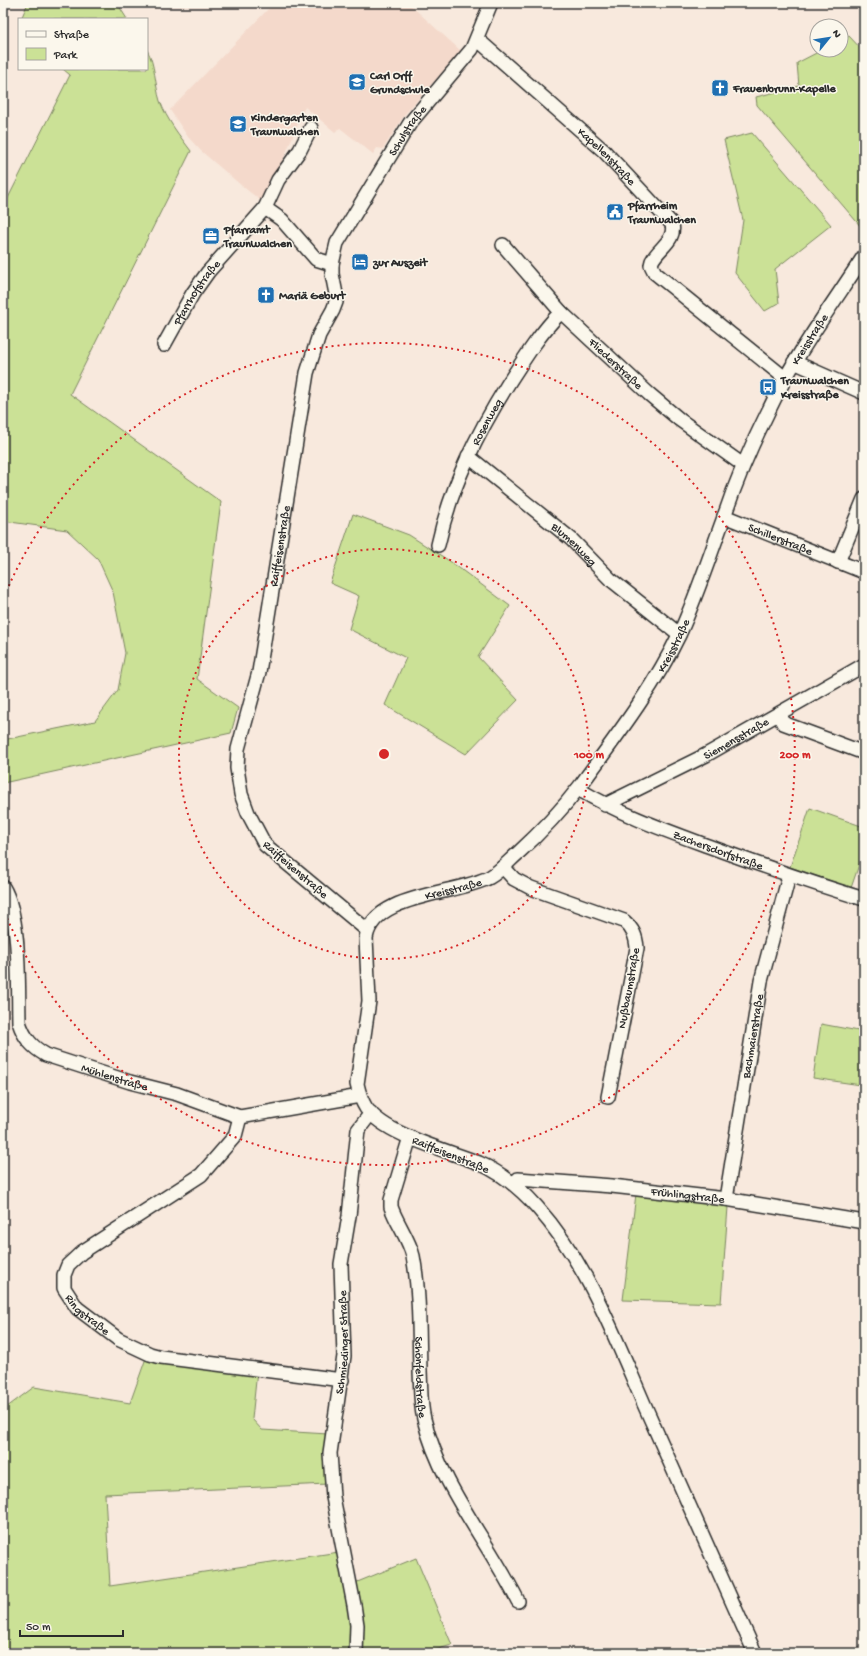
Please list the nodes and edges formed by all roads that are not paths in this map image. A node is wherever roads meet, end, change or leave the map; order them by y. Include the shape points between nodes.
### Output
1 (491, 3) edge
2 (477, 39) junction
3 (311, 128) dead end
4 (266, 208) junction
5 (502, 245) dead end
6 (864, 256) edge
7 (332, 264) junction
8 (561, 312) junction
9 (164, 345) dead end
10 (794, 362) junction
11 (785, 378) junction
12 (864, 393) edge
13 (468, 456) junction
14 (743, 465) junction
15 (864, 499) edge
16 (724, 516) junction
17 (438, 545) dead end
18 (838, 562) junction
19 (864, 572) edge
20 (679, 634) junction
21 (864, 665) edge
22 (779, 715) junction
23 (864, 753) edge
24 (578, 789) junction
25 (605, 805) junction
26 (503, 867) junction
27 (788, 876) junction
28 (3, 887) edge
29 (864, 899) edge
30 (367, 930) junction
31 (360, 1096) junction
32 (608, 1097) dead end
33 (371, 1113) junction
34 (240, 1117) junction
35 (410, 1138) junction
36 (514, 1184) junction
37 (726, 1199) junction
38 (864, 1222) edge
39 (342, 1380) junction
40 (518, 1601) dead end
41 (356, 1653) edge
42 (755, 1653) edge

1 - 2 street, Schulstraße
2 - 7 street, Schulstraße via 466,58 410,123 342,233 334,251
2 - 11 street, Kapellenstraße via 604,151 672,224 672,237 652,261 655,273
3 - 4 street, Pfarrhofstraße via 300,150 278,180
4 - 7 street via 282,220 316,259
4 - 9 street, Pfarrhofstraße via 208,272 193,293
5 - 8 street, Fliederstraße
6 - 10 street, Kreisstraße
7 - 30 street, Raiffeisenstraße via 336,302 319,335 307,373 259,672 238,749 237,768 241,794 265,845
8 - 13 street, Rosenweg via 523,360 486,419
8 - 14 street, Fliederstraße via 649,394 680,420
10 - 11 street, Kreisstraße
10 - 12 street
11 - 14 street, Kreisstraße
13 - 17 street, Rosenweg via 455,484
13 - 20 street, Blumenweg via 571,539 610,579
14 - 16 street, Kreisstraße
15 - 18 street
16 - 18 street, Schillerstraße
16 - 20 street, Kreisstraße
18 - 19 street, Schillerstraße
20 - 24 street, Kreisstraße via 649,687
21 - 22 street, Siemensstraße
22 - 23 street via 783,723
22 - 25 street, Siemensstraße
24 - 25 street, Zachersdorfstraße
24 - 26 street, Kreisstraße via 553,819
25 - 27 street, Zachersdorfstraße via 635,819
26 - 30 street, Kreisstraße via 480,881 415,898 393,907 376,918
26 - 32 street, Nußbaumstraße via 514,879 531,888 624,921 632,929 637,948
27 - 29 street, Zachersdorfstraße
27 - 37 street, Bachmaierstraße via 761,981
28 - 34 street, Mühlenstraße via 15,922 19,1022 23,1034 30,1043 46,1055 177,1094
30 - 31 street, Raiffeisenstraße via 365,948 369,992 357,1084
31 - 33 street, Raiffeisenstraße
31 - 34 street, Mühlenstraße
33 - 35 street, Raiffeisenstraße
33 - 39 street, Schmiedinger Straße via 358,1130 341,1264 344,1356
34 - 39 street, Ringstraße via 235,1136 201,1175 82,1252 68,1265 64,1275 64,1288 83,1312 118,1339 150,1354
35 - 36 street, Raiffeisenstraße via 480,1164
35 - 40 street, Schönfeldstraße via 391,1207 413,1258 424,1419 440,1466 502,1569
36 - 37 street, Frühlingstraße via 518,1178
36 - 42 street, Raiffeisenstraße via 547,1218 572,1251 610,1325
37 - 38 street, Frühlingstraße
39 - 41 street, Schmiedinger Straße via 330,1453 331,1481 357,1625

